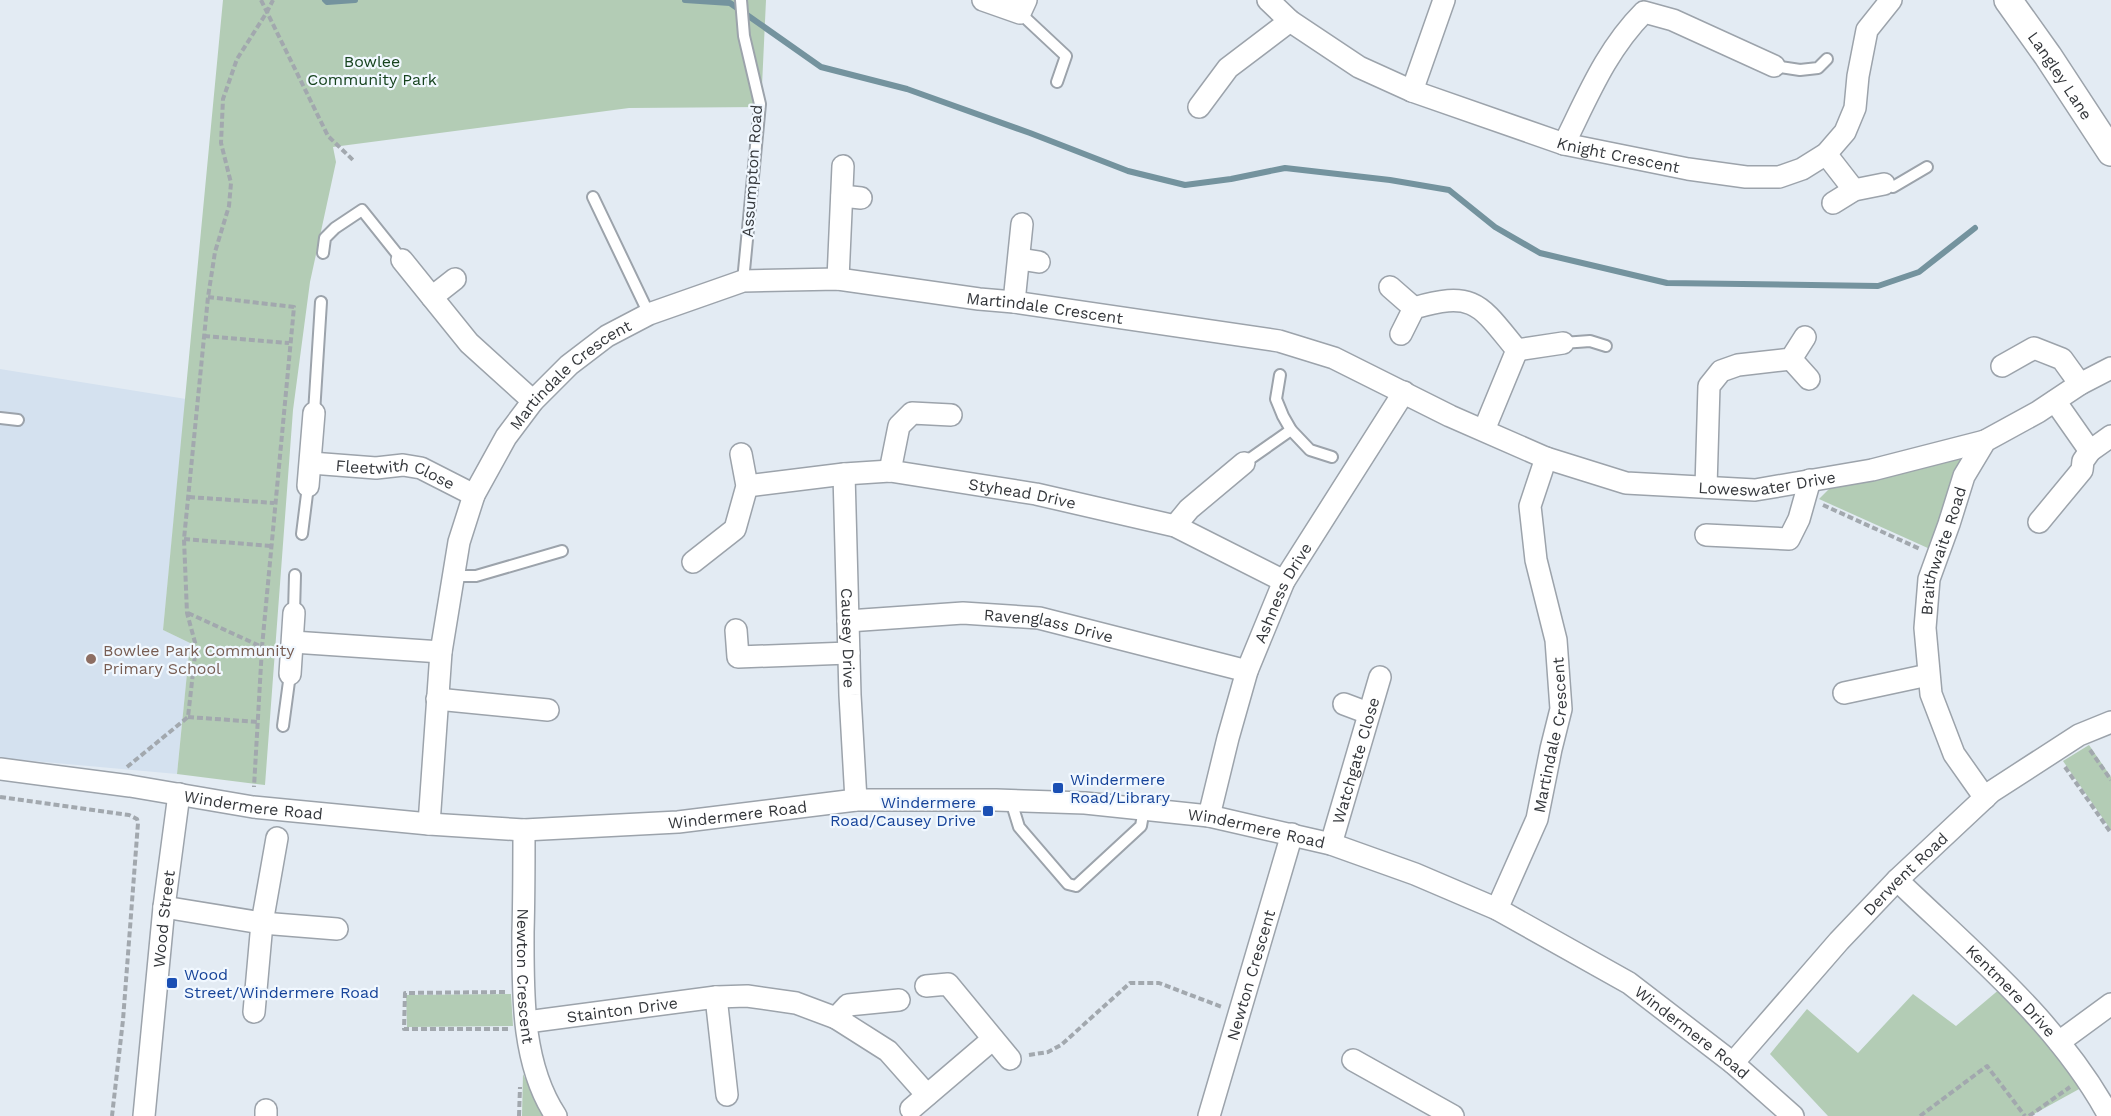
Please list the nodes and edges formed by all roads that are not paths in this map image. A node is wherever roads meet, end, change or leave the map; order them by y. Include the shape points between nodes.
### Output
1 (983, 0) edge
2 (1268, 0) edge
3 (1444, 0) edge
4 (2008, 0) edge
5 (1887, 1) edge
6 (741, 2) edge
7 (1023, 6) edge
8 (1646, 6) edge
9 (1290, 21) junction
10 (1827, 59) dead end
11 (1774, 66) joint
12 (1057, 82) dead end
13 (1412, 91) junction
14 (1199, 106) dead end
15 (1564, 144) junction
16 (2111, 152) edge
17 (1826, 154) junction
18 (843, 166) dead end
19 (1927, 167) dead end
20 (1884, 184) joint
21 (1854, 190) junction
22 (593, 197) dead end
23 (1833, 204) dead end
24 (1022, 224) dead end
25 (323, 253) dead end
26 (402, 260) joint
27 (455, 279) dead end
28 (838, 279) junction
29 (743, 281) junction
30 (1390, 287) dead end
31 (432, 297) junction
32 (321, 302) dead end
33 (1014, 302) junction
34 (1414, 308) junction
35 (649, 314) junction
36 (1401, 334) dead end
37 (1805, 337) dead end
38 (1563, 343) joint
39 (1606, 346) dead end
40 (1517, 350) junction
41 (1791, 359) junction
42 (2002, 366) dead end
43 (2111, 368) edge
44 (1280, 375) dead end
45 (1809, 379) dead end
46 (2080, 384) junction
47 (1404, 392) junction
48 (533, 401) junction
49 (2055, 401) junction
50 (314, 413) joint
51 (951, 415) dead end
52 (0, 418) edge
53 (18, 420) dead end
54 (1291, 430) junction
55 (1484, 430) junction
56 (2111, 436) edge
57 (1985, 441) junction
58 (2090, 451) junction
59 (741, 454) dead end
60 (1332, 457) dead end
61 (1546, 458) junction
62 (311, 463) junction
63 (1244, 463) joint
64 (890, 471) junction
65 (844, 474) junction
66 (308, 486) joint
67 (747, 486) junction
68 (1706, 487) junction
69 (1808, 489) junction
70 (474, 495) junction
71 (2039, 522) dead end
72 (1175, 526) junction
73 (302, 534) dead end
74 (1706, 535) dead end
75 (562, 551) dead end
76 (693, 562) dead end
77 (294, 575) dead end
78 (452, 576) junction
79 (1284, 581) junction
80 (294, 613) joint
81 (848, 621) junction
82 (736, 630) dead end
83 (293, 642) junction
84 (441, 652) junction
85 (849, 653) junction
86 (1247, 671) junction
87 (290, 674) joint
88 (1928, 675) junction
89 (1380, 677) dead end
90 (1844, 693) dead end
91 (437, 699) junction
92 (1344, 704) dead end
93 (548, 710) dead end
94 (1368, 713) junction
95 (2111, 722) edge
96 (283, 726) dead end
97 (0, 768) edge
98 (179, 794) junction
99 (1985, 798) junction
100 (856, 800) junction
101 (1011, 801) junction
102 (1144, 810) junction
103 (1209, 816) junction
104 (429, 824) junction
105 (524, 830) junction
106 (1292, 834) junction
107 (277, 838) dead end
108 (1331, 844) junction
109 (1897, 880) junction
110 (164, 908) junction
111 (1497, 909) junction
112 (262, 923) junction
113 (337, 929) dead end
114 (926, 986) dead end
115 (716, 997) junction
116 (899, 1000) dead end
117 (2111, 1004) edge
118 (254, 1012) dead end
119 (836, 1018) junction
120 (527, 1026) junction
121 (993, 1039) junction
122 (2059, 1041) junction
123 (1010, 1059) road end
124 (1353, 1060) dead end
125 (1733, 1063) junction
126 (727, 1095) dead end
127 (927, 1095) junction
128 (1420, 1108) edge
129 (911, 1109) dead end
130 (144, 1116) edge
131 (556, 1116) edge
132 (1209, 1116) edge
133 (1453, 1116) edge
134 (1793, 1116) edge
135 (2109, 1116) edge

1 - 7 street
2 - 9 street, Knight Crescent
3 - 13 street
4 - 16 street, Langley Lane
5 - 17 street, Knight Crescent via 1867,30 1855,108 1845,132
6 - 29 lane, Assumpton Road via 760,104
7 - 12 lane via 1066,56
8 - 11 street
8 - 15 street via 1600,69
9 - 13 street, Knight Crescent via 1359,67
9 - 14 street via 1228,68
10 - 11 lane via 1818,68
13 - 15 street, Knight Crescent
15 - 17 street, Knight Crescent via 1746,177 1779,177 1802,170
17 - 21 street
18 - 28 street via 852,197
19 - 20 lane via 1893,187
20 - 21 street
21 - 23 street
22 - 35 lane
24 - 33 street via 1030,260
25 - 26 lane via 325,237 362,210
26 - 31 street
27 - 31 street
28 - 29 street, Martindale Crescent
28 - 33 street, Martindale Crescent
29 - 35 street, Martindale Crescent
30 - 34 street
31 - 48 street via 469,343
32 - 50 lane
33 - 47 street, Martindale Crescent via 1279,341 1334,358
34 - 36 street
34 - 40 street via 1441,300 1464,300 1486,312
35 - 48 street, Martindale Crescent via 607,336 569,365
37 - 41 street
38 - 39 lane via 1590,341
38 - 40 street
40 - 55 street
41 - 45 street
41 - 68 street via 1721,370 1709,386
42 - 46 street via 2034,348 2062,359
43 - 46 street, Braithwaite Road
44 - 54 lane via 1276,399
46 - 49 street, Braithwaite Road
47 - 55 street, Martindale Crescent
47 - 79 street, Ashness Drive
48 - 70 street, Martindale Crescent via 506,437
49 - 57 street, Braithwaite Road
49 - 58 street
50 - 62 street, Fleetwith Close
51 - 64 street via 912,413 899,426
52 - 53 lane
54 - 60 lane via 1310,450
54 - 63 lane
55 - 61 street, Martindale Crescent
56 - 58 street
57 - 69 street, Loweswater Drive
57 - 88 street, Braithwaite Road via 1964,476 1929,579 1925,628
58 - 71 street via 2082,470
59 - 67 street
61 - 68 street, Loweswater Drive via 1626,483
61 - 111 street, Martindale Crescent via 1530,506 1536,560 1556,640 1561,709 1537,819
62 - 66 street, Fleetwith Close
62 - 70 street, Fleetwith Close via 421,468
63 - 72 street via 1189,509
64 - 65 street, Styhead Drive
64 - 72 street, Styhead Drive via 1036,494
65 - 67 street, Styhead Drive
65 - 81 street, Causey Drive
66 - 73 lane
67 - 76 street via 735,530
68 - 69 street, Loweswater Drive
69 - 74 street via 1789,539
70 - 78 street, Martindale Crescent
72 - 79 street, Styhead Drive
75 - 78 lane via 476,576
77 - 80 lane
78 - 84 street, Martindale Crescent
79 - 86 street, Ashness Drive
80 - 83 street
81 - 85 street, Causey Drive
81 - 86 street, Ravenglass Drive via 963,613 1039,618
82 - 85 street via 738,657
83 - 84 street
83 - 87 street
84 - 91 street, Martindale Crescent
85 - 100 street, Causey Drive
86 - 103 street, Ashness Drive
87 - 96 lane
88 - 90 street
88 - 99 street, Braithwaite Road via 1931,694 1954,754
89 - 94 street, Watchgate Close
91 - 93 street
91 - 104 street, Martindale Crescent
92 - 94 street
94 - 108 street, Watchgate Close
95 - 99 street, Derwent Road via 2079,735
97 - 98 street, Windermere Road
98 - 104 street, Windermere Road via 253,807
98 - 110 street, Wood Street
99 - 109 street, Derwent Road
100 - 101 street, Windermere Road
100 - 105 street, Windermere Road via 678,822
101 - 102 street, Windermere Road via 1085,803
101 - 102 lane via 1019,827 1068,884 1076,886 1141,826
102 - 103 street, Windermere Road
103 - 106 street, Windermere Road
104 - 105 street, Windermere Road
105 - 120 street, Newton Crescent via 523,992
106 - 108 street, Windermere Road
106 - 132 street, Newton Crescent
107 - 112 street
108 - 111 street, Windermere Road
109 - 122 street, Kentmere Drive via 2011,989
109 - 125 street, Derwent Road
110 - 112 street
110 - 130 street, Wood Street
111 - 125 street, Windermere Road via 1629,983
112 - 113 street
112 - 118 street
114 - 121 street via 948,984
115 - 119 street, Stainton Drive via 747,996 796,1004
115 - 120 street, Stainton Drive
115 - 126 street
116 - 119 street via 848,1005
117 - 122 street
119 - 127 street, Stainton Drive via 888,1051
120 - 131 street, Newton Crescent via 532,1063
121 - 123 street
121 - 127 street
122 - 135 street, Kentmere Drive
124 - 128 street
125 - 134 street, Windermere Road
127 - 129 street
128 - 133 street

